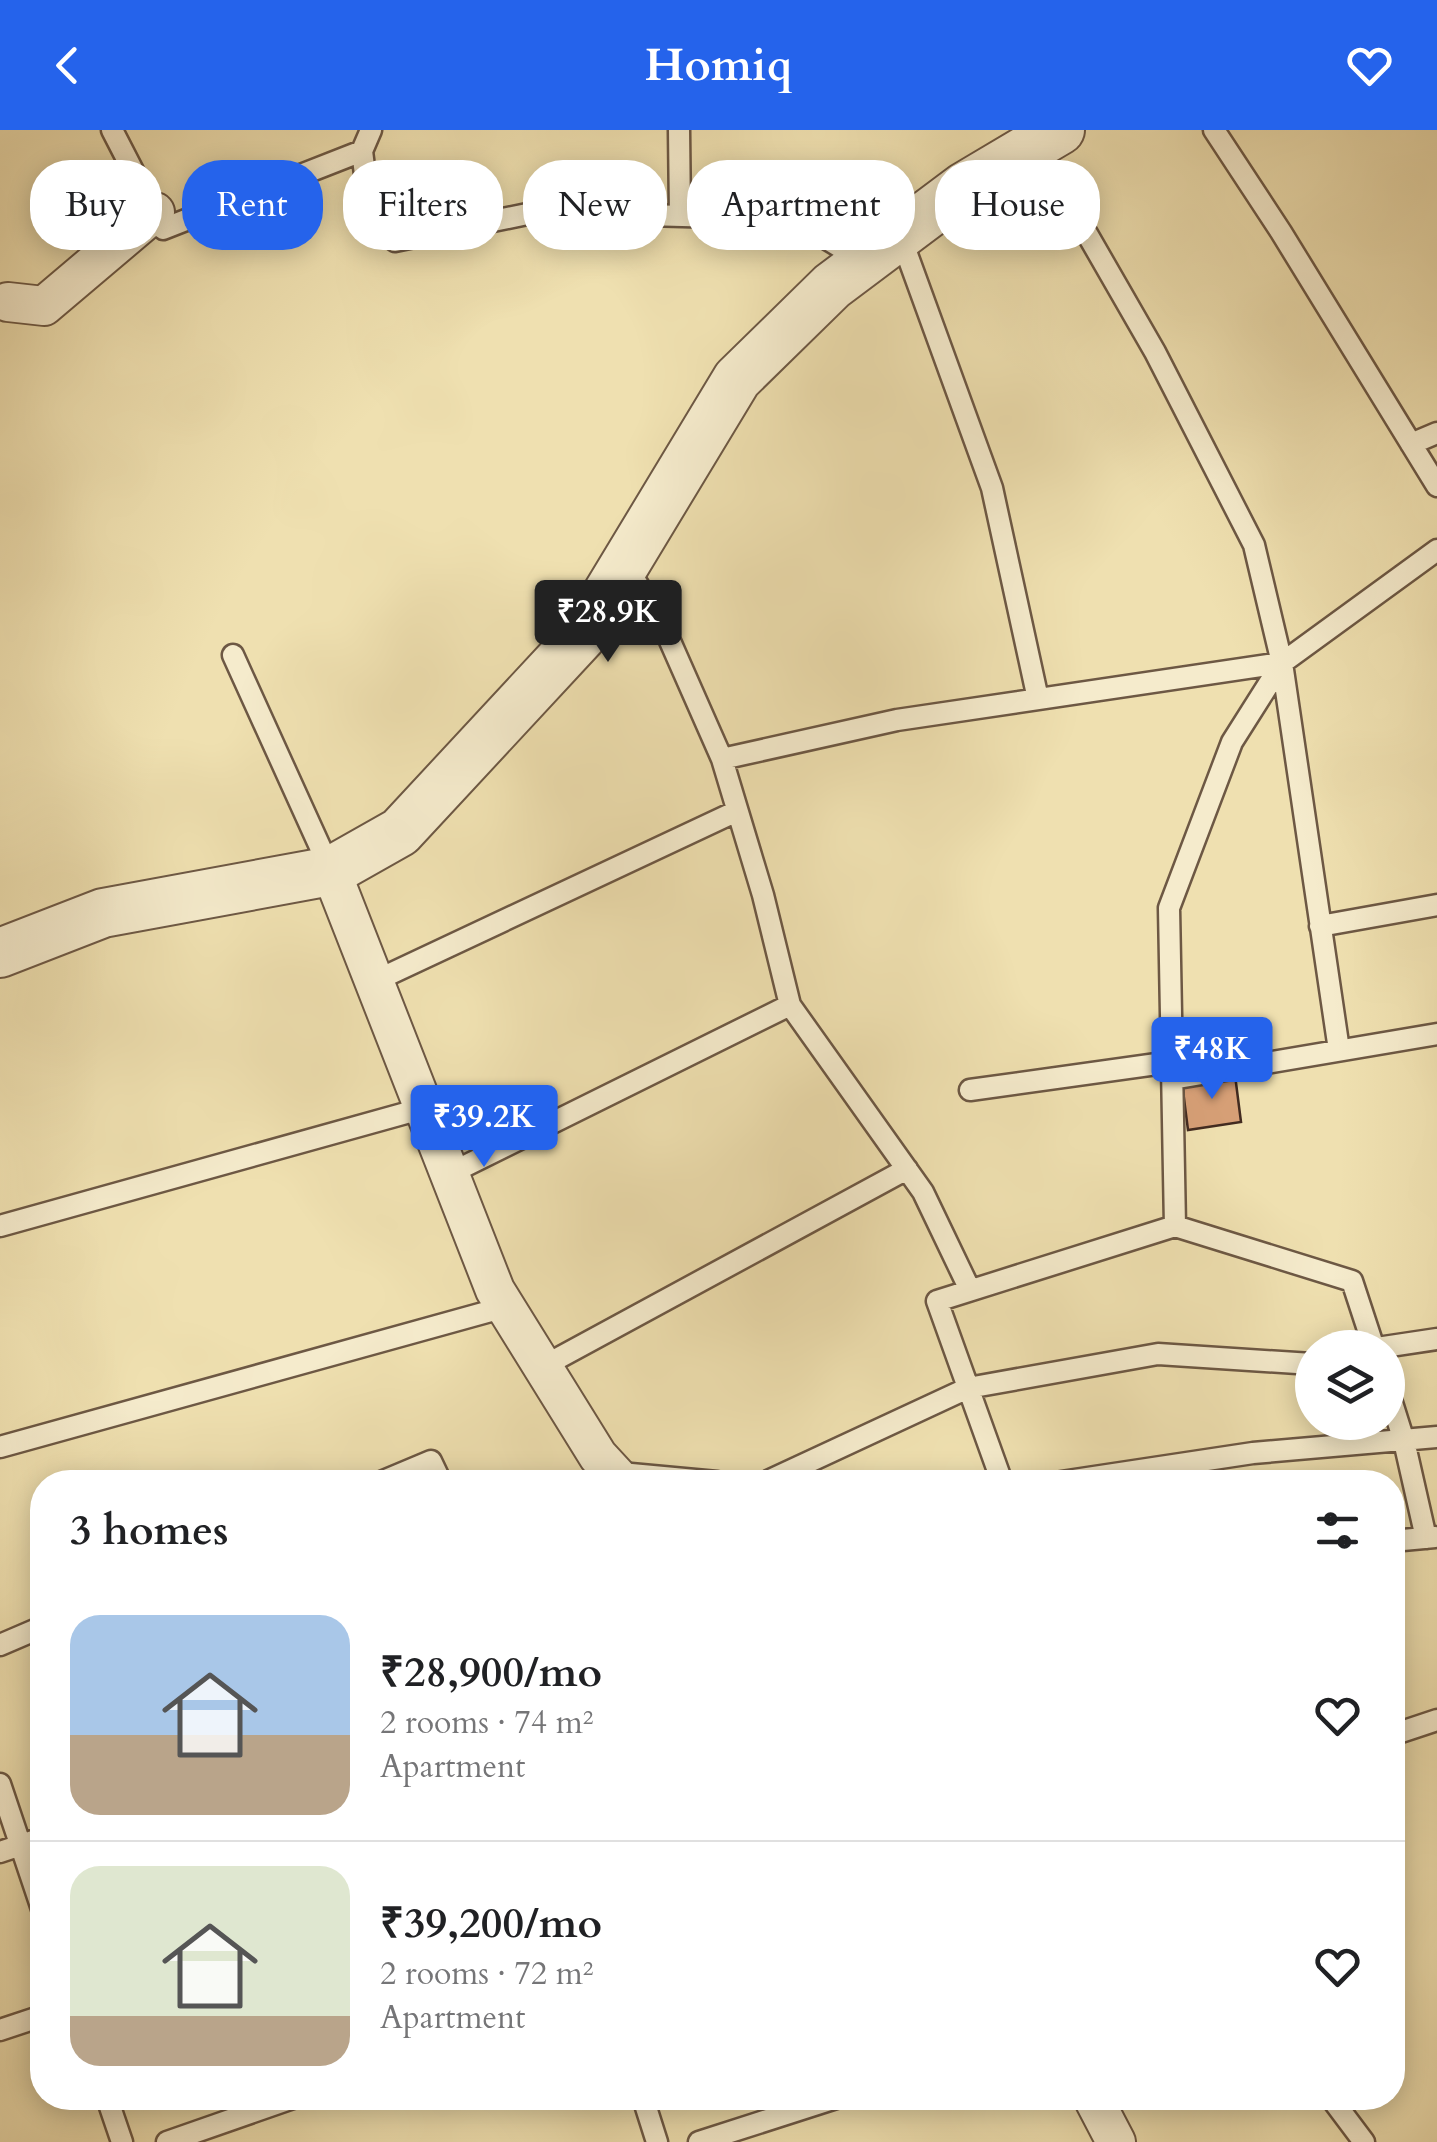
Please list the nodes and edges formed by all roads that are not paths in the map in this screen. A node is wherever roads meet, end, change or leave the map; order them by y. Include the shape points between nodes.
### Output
1 (112, 130) edge
2 (371, 130) edge
3 (678, 130) edge
4 (1214, 130) edge
5 (1048, 137) edge
6 (362, 151) junction
7 (127, 160) edge
8 (680, 216) junction
9 (687, 216) edge
10 (915, 223) edge
11 (162, 227) edge
12 (110, 250) edge
13 (879, 250) edge
14 (883, 250) edge
15 (4, 294) edge
16 (1437, 432) edge
17 (1411, 444) junction
18 (1437, 486) edge
19 (1437, 550) edge
20 (625, 564) junction
21 (233, 655) dead end
22 (1282, 663) junction
23 (1038, 700) junction
24 (722, 759) junction
25 (738, 811) junction
26 (332, 871) junction
27 (1437, 905) edge
28 (1320, 926) junction
29 (0, 953) edge
30 (375, 981) junction
31 (790, 1005) junction
32 (1437, 1034) edge
33 (1339, 1050) junction
34 (1172, 1070) junction
35 (970, 1090) dead end
36 (424, 1108) junction
37 (906, 1170) junction
38 (449, 1174) junction
39 (0, 1226) edge
40 (1175, 1226) junction
41 (970, 1290) junction
42 (505, 1306) junction
43 (1369, 1330) edge
44 (1437, 1339) edge
45 (1405, 1344) edge
46 (1295, 1363) edge
47 (542, 1366) junction
48 (968, 1388) junction
49 (1437, 1438) edge
50 (1404, 1441) junction
51 (0, 1448) edge
52 (410, 1470) edge
53 (435, 1470) edge
54 (611, 1470) edge
55 (792, 1470) edge
56 (998, 1470) edge
57 (1141, 1470) edge
58 (1432, 1537) edge
59 (1405, 1540) edge
60 (30, 1632) edge
61 (0, 1645) edge
62 (1437, 1720) edge
63 (1405, 1731) edge
64 (0, 1784) edge
65 (30, 1842) edge
66 (21, 1845) junction
67 (0, 1852) edge
68 (30, 1872) edge
69 (30, 2020) edge
70 (0, 2030) edge
71 (110, 2110) edge
72 (259, 2110) edge
73 (647, 2110) edge
74 (784, 2110) edge
75 (1099, 2110) edge
76 (1341, 2110) edge
77 (122, 2142) edge
78 (167, 2142) edge
79 (657, 2142) edge
80 (699, 2142) edge
81 (1116, 2142) edge
82 (1364, 2142) edge

1 - 7 lane
2 - 6 lane
3 - 8 lane
4 - 17 lane
5 - 10 street
5 - 22 lane via 1254,546
6 - 8 lane via 366,190 394,241 537,212
6 - 11 lane
8 - 9 lane
12 - 15 street via 44,306
13 - 20 street via 832,286 738,379
14 - 23 lane via 992,488
16 - 17 lane
17 - 18 lane
19 - 22 lane
20 - 24 lane via 662,622
20 - 26 street via 581,637 400,832
21 - 26 lane
22 - 23 lane
22 - 28 lane
22 - 34 lane via 1232,742 1168,908
23 - 24 lane via 897,720
24 - 25 lane
25 - 30 lane
25 - 31 lane
26 - 29 street via 103,913
26 - 30 street
27 - 28 lane
28 - 33 lane
30 - 36 street
31 - 37 lane
31 - 38 lane
32 - 33 lane
33 - 34 lane
34 - 35 lane
34 - 40 lane
36 - 38 street
36 - 39 lane
37 - 41 lane
37 - 47 lane
38 - 42 street
40 - 41 lane
40 - 43 lane via 1352,1280
41 - 48 lane via 937,1301
42 - 47 street
42 - 51 lane
44 - 45 lane
46 - 48 lane via 1158,1354
47 - 54 street
48 - 55 lane
48 - 56 lane
49 - 50 lane
50 - 57 lane
50 - 58 lane
52 - 53 lane via 431,1461
58 - 59 lane
60 - 61 lane
62 - 63 lane
64 - 66 lane
65 - 66 lane
66 - 67 lane
66 - 68 lane
69 - 70 lane
71 - 77 lane
72 - 78 lane
73 - 79 lane
74 - 80 lane
75 - 81 street
76 - 82 lane

